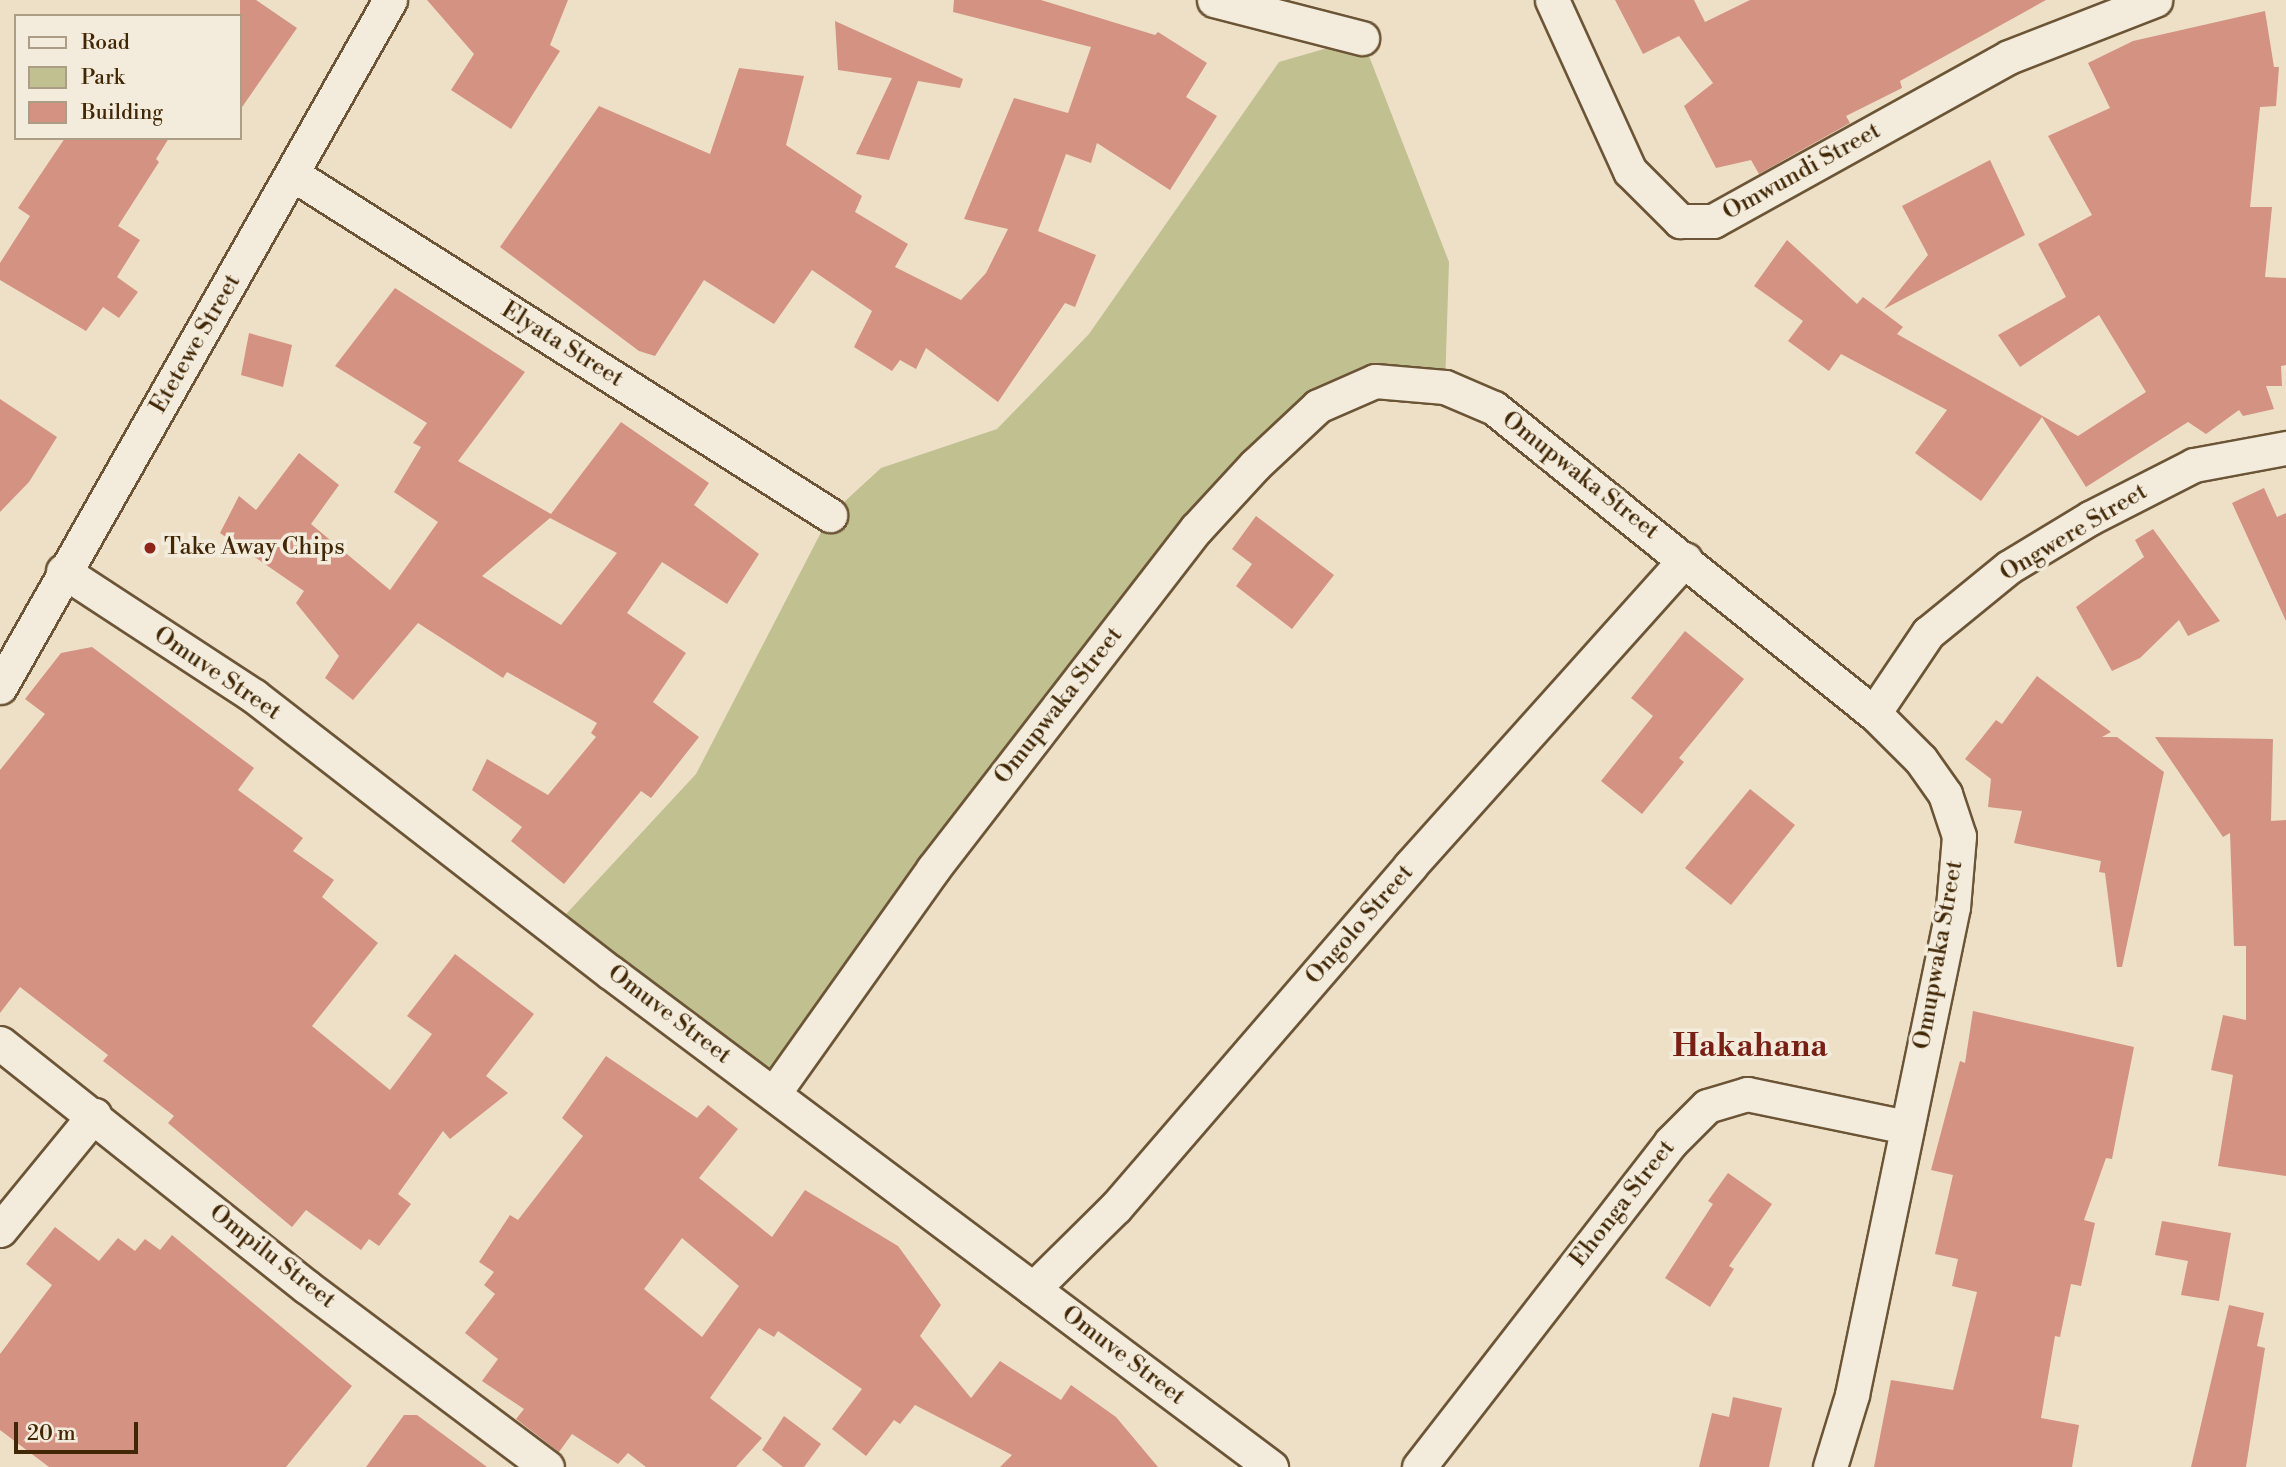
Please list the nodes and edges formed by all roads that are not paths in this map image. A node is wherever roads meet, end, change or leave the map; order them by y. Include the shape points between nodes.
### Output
1 (390, 0) edge
2 (1214, 0) edge
3 (1552, 0) edge
4 (2155, 0) edge
5 (1362, 38) dead end
6 (294, 175) junction
7 (2286, 448) edge
8 (830, 515) dead end
9 (1685, 559) junction
10 (63, 571) junction
11 (0, 687) edge
12 (1874, 713) junction
13 (0, 1043) edge
14 (774, 1093) junction
15 (94, 1115) junction
16 (1906, 1127) junction
17 (0, 1230) edge
18 (1033, 1289) junction
19 (547, 1467) edge
20 (1271, 1467) edge
21 (1419, 1467) edge
22 (1830, 1467) edge

1 - 6 street, Etetewe Street
2 - 5 street
3 - 4 street, Omwundi Street via 1630,171 1680,221 1713,221 2009,57
6 - 8 street, Elyata Street
6 - 10 street, Etetewe Street
7 - 12 street, Ongwere Street via 2194,465 2090,518 2009,567 1928,633
9 - 12 street, Omupwaka Street
9 - 14 street, Omupwaka Street via 1494,408 1473,397 1445,387 1375,381 1318,406 1196,529 933,869
9 - 18 street, Ongolo Street via 1410,866 1116,1207
10 - 11 street, Etetewe Street
10 - 14 street, Omuve Street via 254,696
12 - 16 street, Omupwaka Street via 1921,760 1945,794 1959,836 1953,907
13 - 15 street, Ompilu Street
14 - 18 street, Omuve Street
15 - 17 street
15 - 19 street, Ompilu Street via 307,1286
16 - 21 street, Ehonga Street via 1747,1094 1707,1106 1670,1143
16 - 22 street, Omupwaka Street via 1852,1395
18 - 20 street, Omuve Street

